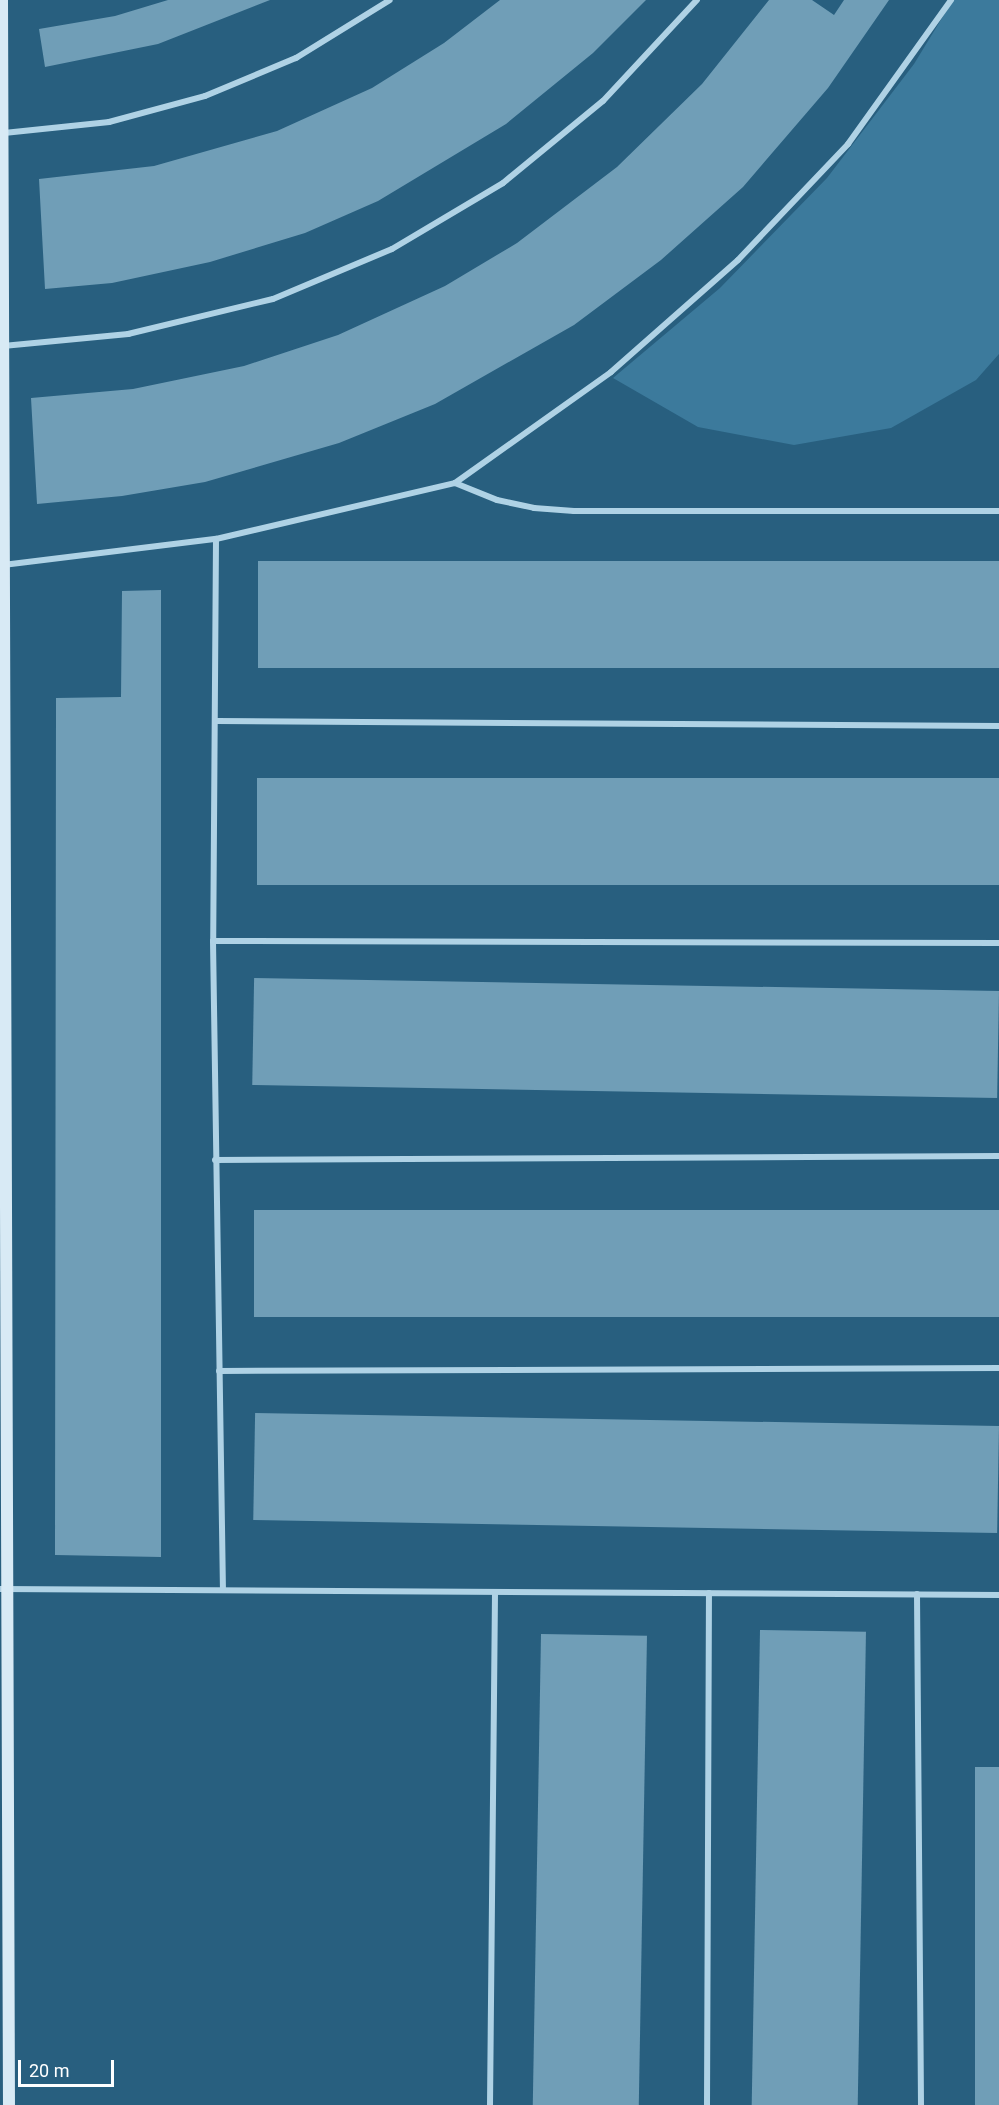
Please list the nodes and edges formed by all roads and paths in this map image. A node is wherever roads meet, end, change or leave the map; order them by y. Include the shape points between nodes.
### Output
1 (2, 0) edge
2 (390, 0) edge
3 (697, 0) edge
4 (951, 0) edge
5 (4, 133) junction
6 (2, 346) junction
7 (455, 483) junction
8 (999, 511) edge
9 (216, 539) junction
10 (2, 565) edge
11 (217, 721) junction
12 (999, 726) edge
13 (213, 941) junction
14 (999, 943) edge
15 (999, 1156) edge
16 (215, 1160) junction
17 (999, 1368) edge
18 (219, 1371) junction
19 (4, 1589) edge
20 (223, 1590) junction
21 (495, 1593) junction
22 (709, 1593) junction
23 (917, 1594) junction
24 (999, 1595) edge
25 (9, 2105) edge
26 (490, 2105) edge
27 (707, 2105) edge
28 (921, 2105) edge

1 - 5 street
2 - 5 street via 296,58 205,96 109,122
3 - 6 street via 603,101 503,183 392,249 273,299 128,334
4 - 7 street via 848,144 738,260 611,372
5 - 6 street
6 - 10 street
7 - 8 street via 497,500 574,511
7 - 9 street
9 - 10 street
9 - 11 street
10 - 19 street
11 - 12 street
11 - 13 street
13 - 14 street
13 - 16 street
15 - 16 street
16 - 18 street
17 - 18 street
18 - 20 street
19 - 20 street
19 - 25 street
20 - 21 street
21 - 22 street
21 - 26 street
22 - 23 street
22 - 27 street
23 - 24 street
23 - 28 street

